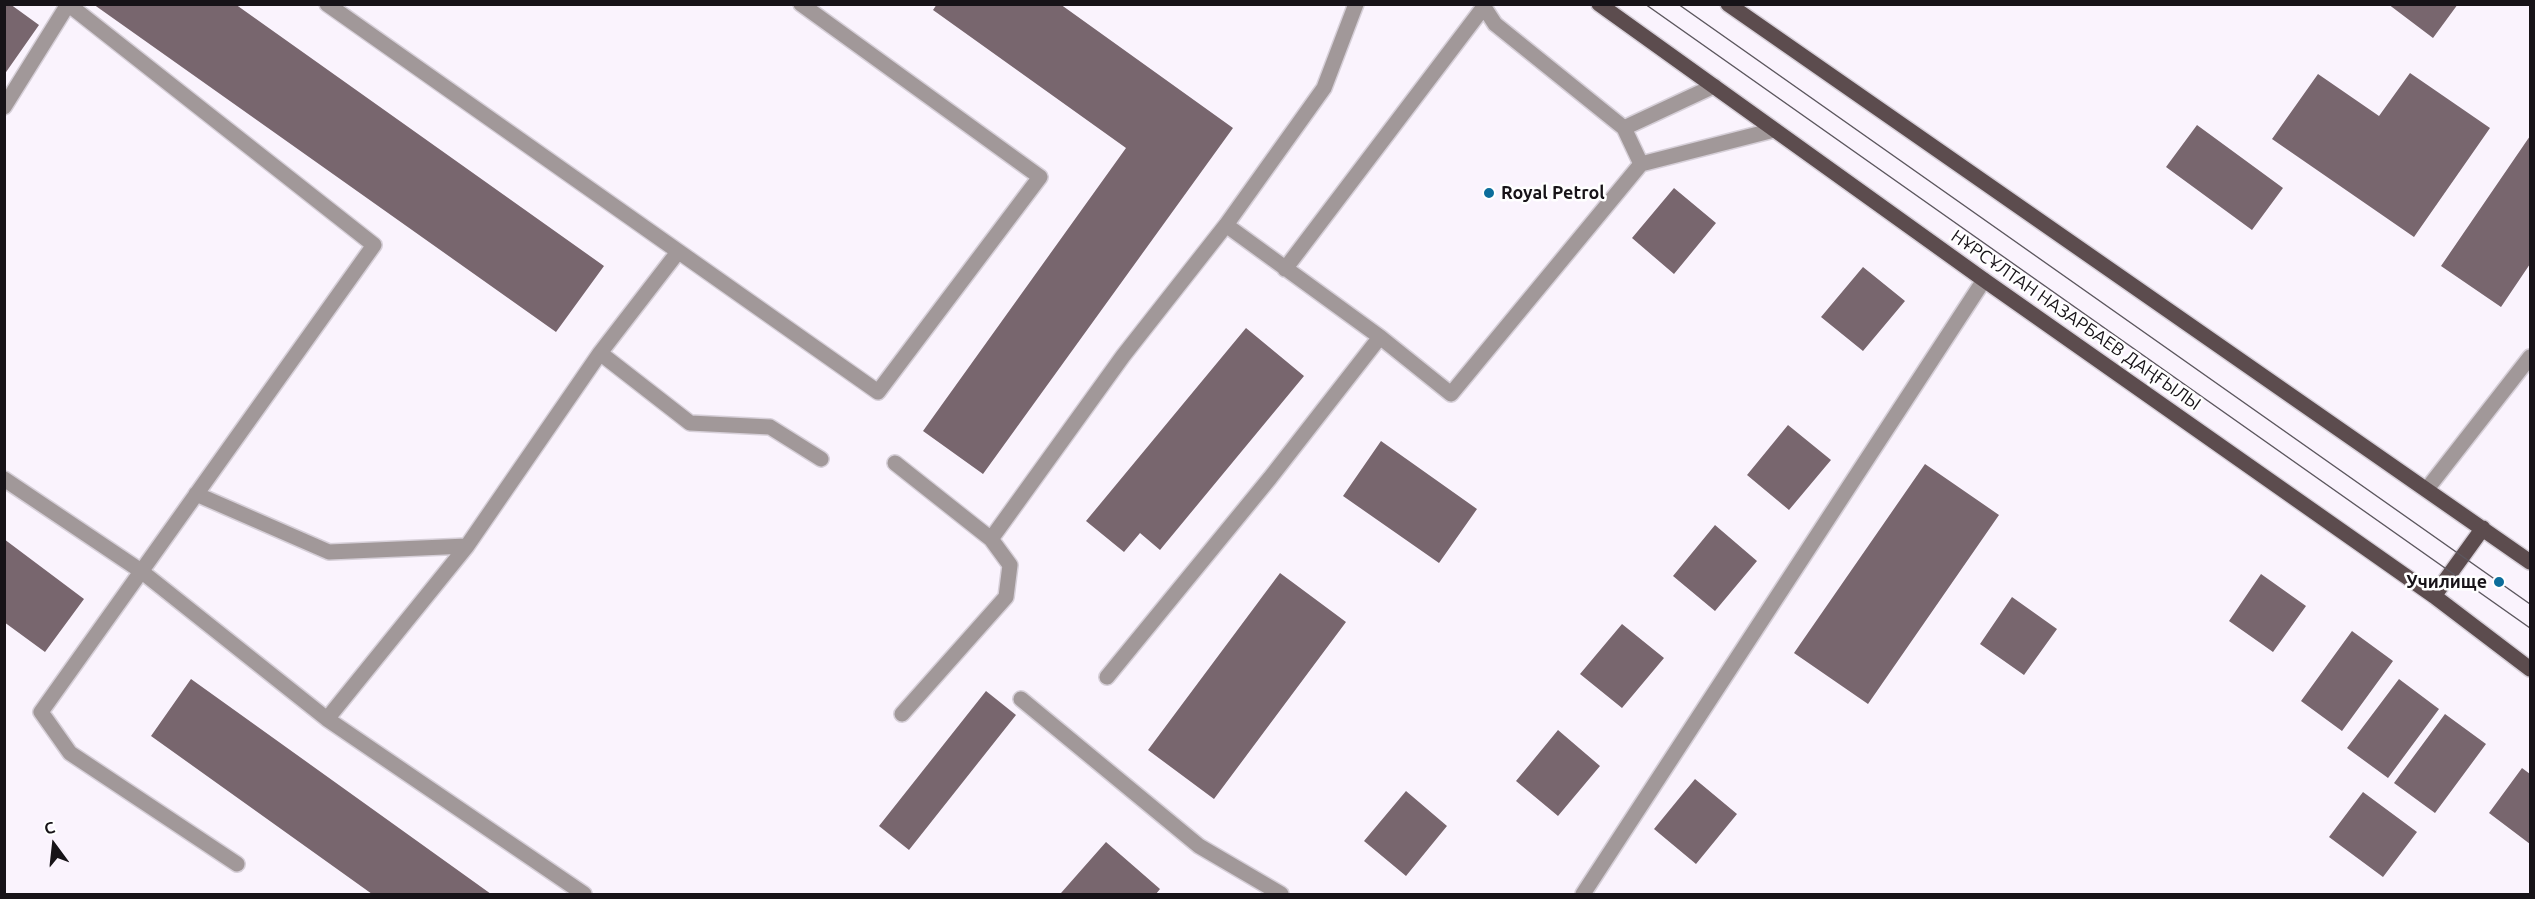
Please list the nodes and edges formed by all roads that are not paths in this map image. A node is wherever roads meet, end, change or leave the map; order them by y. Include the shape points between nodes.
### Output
1 (327, 4) edge
2 (801, 4) edge
3 (1356, 4) edge
4 (1599, 4) edge
5 (1728, 4) edge
6 (67, 5) edge
7 (1482, 6) edge
8 (1714, 86) junction
9 (4, 107) edge
10 (1624, 128) junction
11 (1774, 130) junction
12 (1641, 164) junction
13 (1226, 225) junction
14 (678, 252) junction
15 (1285, 269) junction
16 (1984, 280) junction
17 (1380, 338) junction
18 (600, 353) junction
19 (2530, 357) edge
20 (821, 459) dead end
21 (895, 463) dead end
22 (4, 479) edge
23 (2427, 489) junction
24 (196, 494) junction
25 (2483, 528) junction
26 (991, 539) junction
27 (467, 546) junction
28 (2530, 562) edge
29 (141, 571) junction
30 (2434, 596) junction
31 (2530, 669) edge
32 (1107, 677) dead end
33 (1021, 699) dead end
34 (902, 714) dead end
35 (327, 719) junction
36 (237, 864) dead end
37 (584, 894) edge
38 (1281, 894) edge
39 (1583, 894) edge

1 - 14 lane
2 - 14 lane via 1040,177 878,392
3 - 13 lane via 1324,88
4 - 8 main road, НҰРСҰЛТАН НАЗАРБАЕВ ДАҢҒЫЛЫ
5 - 23 main road
6 - 9 lane
6 - 24 lane via 374,245
7 - 10 lane via 1495,24
7 - 15 lane
8 - 10 lane
8 - 11 main road, НҰРСҰЛТАН НАЗАРБАЕВ ДАҢҒЫЛЫ
10 - 12 lane
11 - 12 lane
11 - 16 main road, НҰРСҰЛТАН НАЗАРБАЕВ ДАҢҒЫЛЫ
12 - 17 lane via 1451,394
13 - 15 lane
13 - 26 lane via 1124,356
14 - 18 lane
15 - 17 lane
16 - 30 main road, НҰРСҰЛТАН НАЗАРБАЕВ ДАҢҒЫЛЫ
16 - 39 lane
17 - 32 lane
18 - 20 lane via 690,423 770,427
18 - 27 lane
19 - 23 lane
21 - 26 lane
22 - 29 lane
23 - 25 main road
24 - 27 lane via 328,552
24 - 29 lane
25 - 28 main road
25 - 30 main road
26 - 34 lane via 1010,564 1006,597
27 - 35 lane
29 - 35 lane
29 - 36 lane via 41,712 70,753
30 - 31 main road, НҰРСҰЛТАН НАЗАРБАЕВ ДАҢҒЫЛЫ
33 - 38 lane via 1199,846
35 - 37 lane

